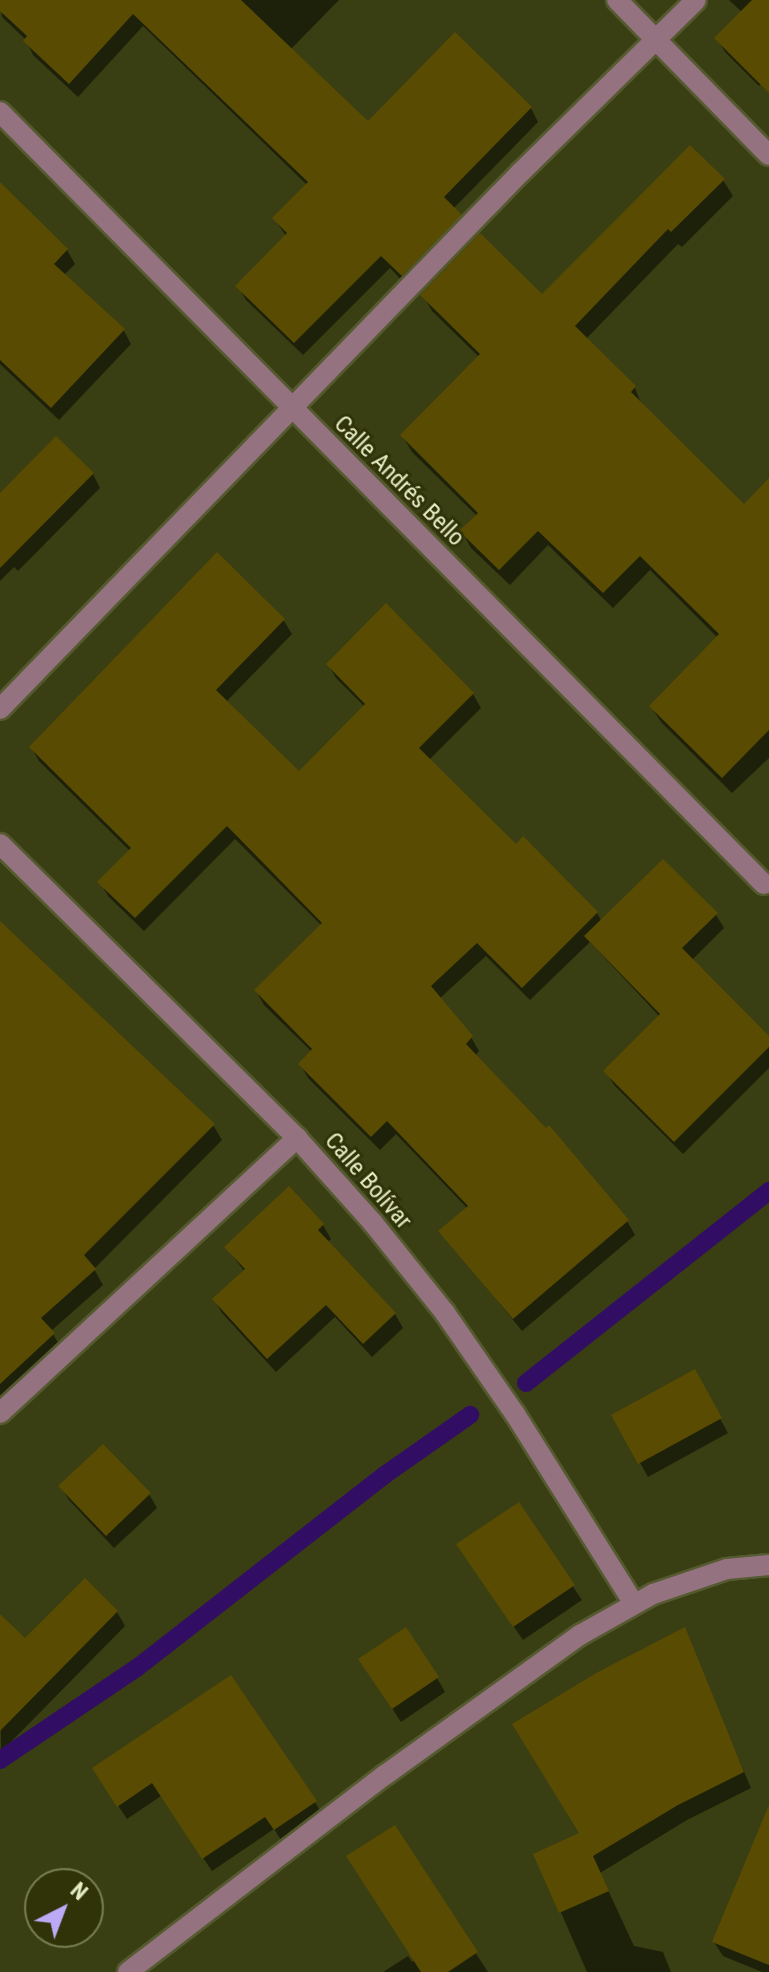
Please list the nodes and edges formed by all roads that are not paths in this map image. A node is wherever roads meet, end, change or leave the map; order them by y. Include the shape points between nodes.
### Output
1 (617, 0) edge
2 (696, 0) edge
3 (656, 40) junction
4 (0, 112) edge
5 (769, 155) edge
6 (291, 409) junction
7 (0, 709) edge
8 (4, 856) edge
9 (764, 884) dead end
10 (297, 1138) junction
11 (0, 1413) edge
12 (769, 1565) edge
13 (634, 1604) junction
14 (128, 1972) edge

1 - 3 street
2 - 3 street
3 - 5 street
3 - 6 street
4 - 6 street, Calle Andrés Bello
6 - 7 street
6 - 9 street, Calle Andrés Bello
8 - 10 street, Calle Bolívar
10 - 11 street
10 - 13 street, Calle Bolívar via 445,1313
12 - 13 street via 727,1569
13 - 14 street via 580,1635 385,1775

